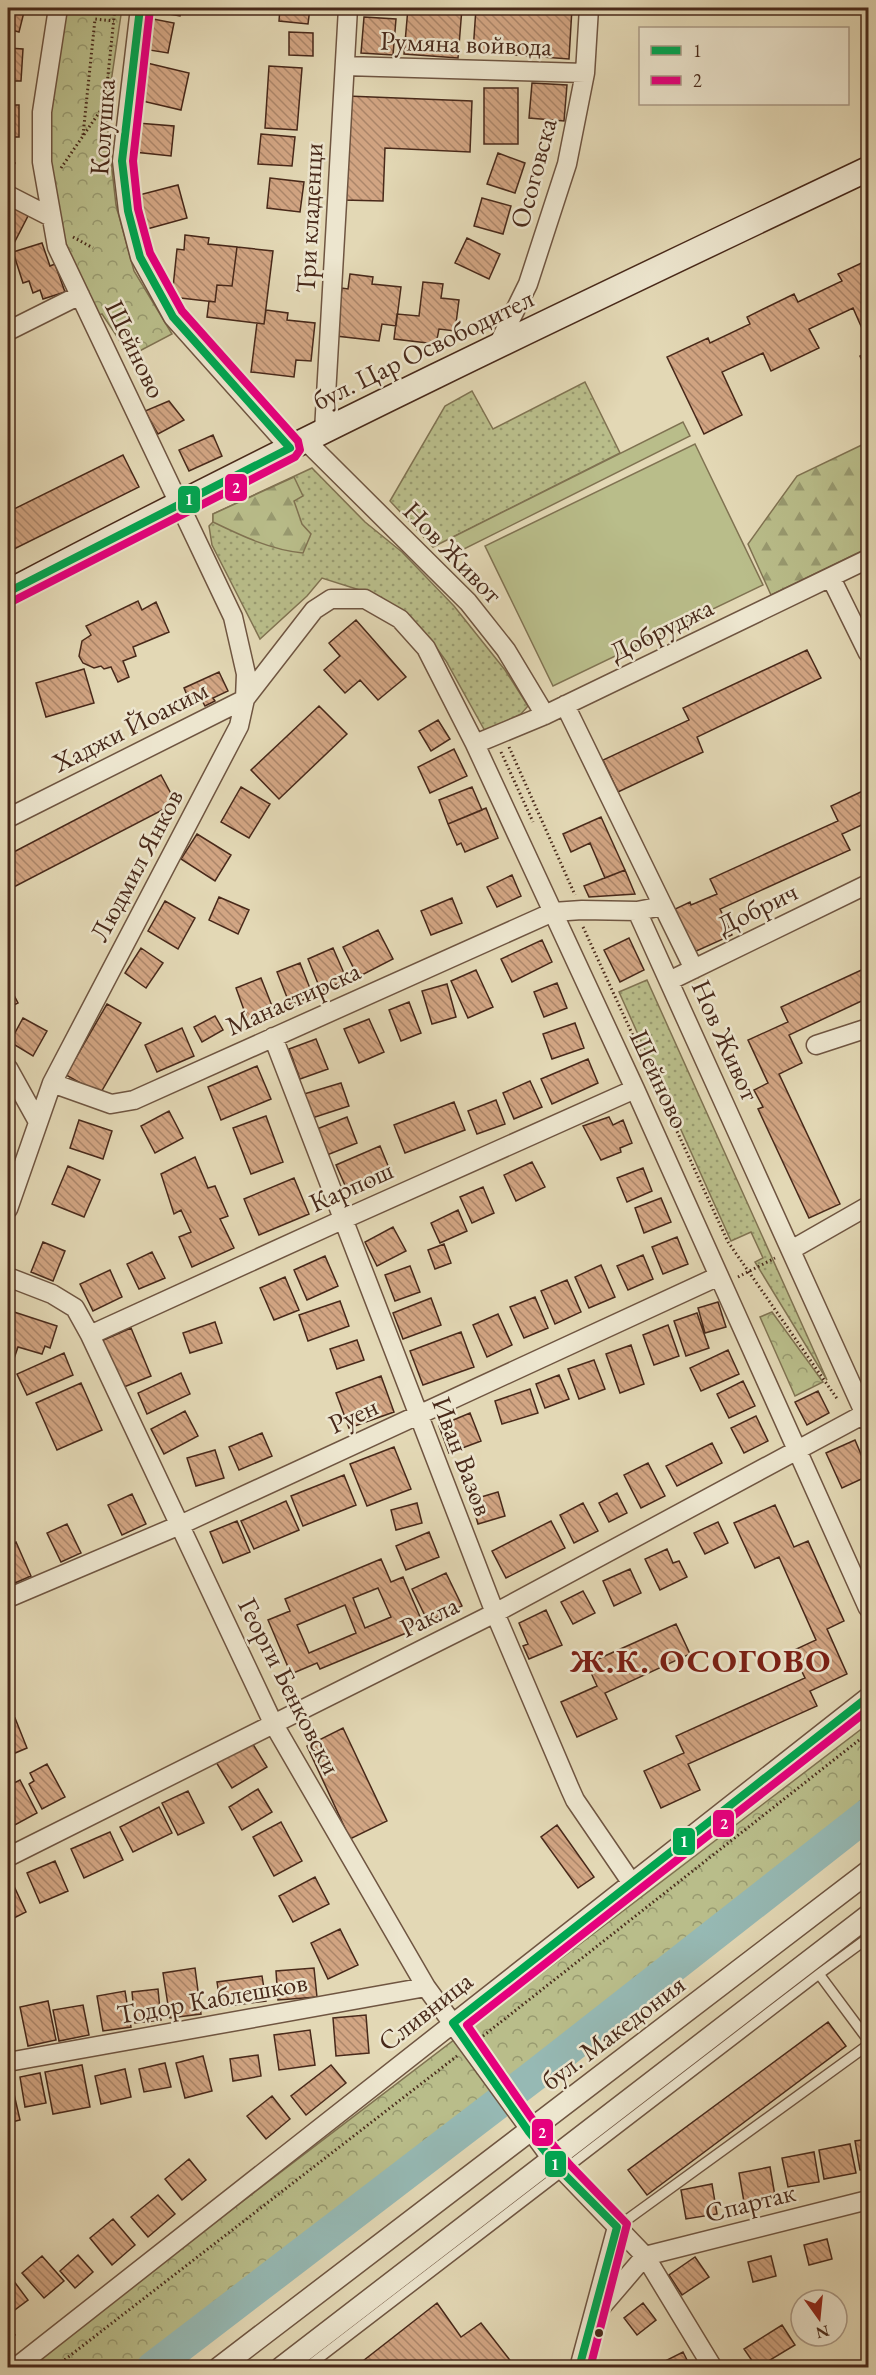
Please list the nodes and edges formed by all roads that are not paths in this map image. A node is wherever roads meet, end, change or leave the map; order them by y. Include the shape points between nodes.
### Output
1 (58, 8) edge
2 (140, 8) edge
3 (348, 8) edge
4 (589, 8) edge
5 (345, 66) junction
6 (585, 73) junction
7 (868, 169) edge
8 (8, 195) edge
9 (51, 217) junction
10 (80, 295) junction
11 (8, 331) edge
12 (498, 345) junction
13 (306, 440) junction
14 (180, 505) junction
15 (868, 559) edge
16 (831, 578) junction
17 (8, 592) edge
18 (365, 599) joint
19 (868, 653) edge
20 (245, 699) junction
21 (565, 705) junction
22 (545, 715) junction
23 (476, 744) junction
24 (8, 818) edge
25 (868, 884) edge
26 (663, 906) junction
27 (637, 911) junction
28 (553, 912) junction
29 (694, 969) junction
30 (669, 981) junction
31 (868, 1028) edge
32 (273, 1037) junction
33 (816, 1045) dead end
34 (8, 1068) edge
35 (52, 1083) junction
36 (635, 1089) junction
37 (38, 1122) junction
38 (868, 1206) edge
39 (8, 1209) edge
40 (342, 1220) junction
41 (791, 1250) junction
42 (8, 1277) edge
43 (721, 1281) junction
44 (90, 1335) junction
45 (418, 1415) junction
46 (868, 1416) edge
47 (797, 1450) junction
48 (180, 1525) junction
49 (8, 1598) edge
50 (868, 1608) edge
51 (495, 1613) junction
52 (868, 1697) edge
53 (273, 1723) junction
54 (8, 1857) edge
55 (868, 1873) edge
56 (631, 1882) junction
57 (868, 1916) edge
58 (868, 1938) edge
59 (819, 1974) junction
60 (426, 1987) junction
61 (453, 2023) junction
62 (868, 2040) edge
63 (868, 2045) edge
64 (8, 2061) edge
65 (525, 2125) junction
66 (556, 2165) junction
67 (868, 2200) edge
68 (617, 2227) junction
69 (645, 2256) junction
70 (594, 2316) junction
71 (15, 2367) edge
72 (219, 2367) edge
73 (281, 2367) edge
74 (306, 2367) edge
75 (579, 2367) edge
76 (713, 2367) edge

1 - 9 street, Шейново via 42,112 42,162
2 - 13 street, Колушка via 122,161 128,212 140,257 173,317
3 - 5 street, Три кладенци
4 - 6 street, Осоговска
5 - 6 street, Румяна войвода
5 - 13 street, Три кладенци
6 - 12 street, Осоговска via 567,164 528,284
7 - 12 main road, бул. Цар Освободител
8 - 9 street
9 - 10 street, Шейново via 57,247
10 - 11 street
10 - 14 street, Шейново
12 - 13 main road, бул. Цар Освободител
13 - 14 main road, бул. Цар Освободител
13 - 22 street, Нов Живот via 468,602 506,650
14 - 17 main road, бул. Цар Освободител
14 - 20 street, Шейново via 233,617 246,674
15 - 16 street, Добруджа
16 - 19 street
16 - 21 street, Добруджа
18 - 20 street, Людмил Янков via 331,599 314,610
18 - 23 street, Шейново via 399,619 426,648
20 - 24 street, Хаджи Йоаким
20 - 35 street, Людмил Янков via 239,726
21 - 22 street, Добруджа
21 - 26 street
22 - 23 street, Добруджа
23 - 28 street, Шейново
25 - 29 street, Добрич
26 - 27 street
26 - 29 street
27 - 28 street
27 - 30 street, Нов Живот
28 - 32 street, Манастирска
28 - 36 street, Шейново
29 - 30 street, Добрич
30 - 41 street, Нов Живот
31 - 33 street
32 - 35 street, Манастирска via 134,1100 111,1104
32 - 40 street, Иван Вазов
34 - 37 street
35 - 37 street, Людмил Янков
36 - 40 street, Карпош
36 - 43 street, Шейново
37 - 39 street, Людмил Янков
38 - 41 street
40 - 44 street, Карпош
40 - 45 street, Иван Вазов
41 - 46 street, Нов Живот
42 - 44 street, Георги Бенковски via 52,1294 75,1308
43 - 45 street, Руен
43 - 47 street, Шейново
44 - 48 street, Георги Бенковски
45 - 48 street, Руен
45 - 51 street, Иван Вазов
46 - 47 street, Ракла
47 - 50 street, Шейново
47 - 51 street, Ракла
48 - 49 street, Руен
48 - 53 street, Георги Бенковски
51 - 53 street, Ракла
51 - 56 street, Иван Вазов via 575,1800
52 - 56 street, Сливница
53 - 54 street, Ракла
53 - 60 street, Георги Бенковски
55 - 65 street, бул. Македония
56 - 61 street, Сливница
57 - 66 street
58 - 59 lane
59 - 62 lane
59 - 66 lane
60 - 61 street, Георги Бенковски
60 - 64 street, Тодор Каблешков
61 - 65 street, Георги Бенковски
61 - 71 street, Сливница
63 - 68 lane
65 - 66 street, Георги Бенковски
65 - 72 street, бул. Македония
66 - 68 street, Георги Бенковски
66 - 73 street
66 - 74 lane
67 - 69 street, Спартак
68 - 69 street, Георги Бенковски
68 - 70 street
69 - 70 street
69 - 76 street, Георги Бенковски
70 - 75 street

